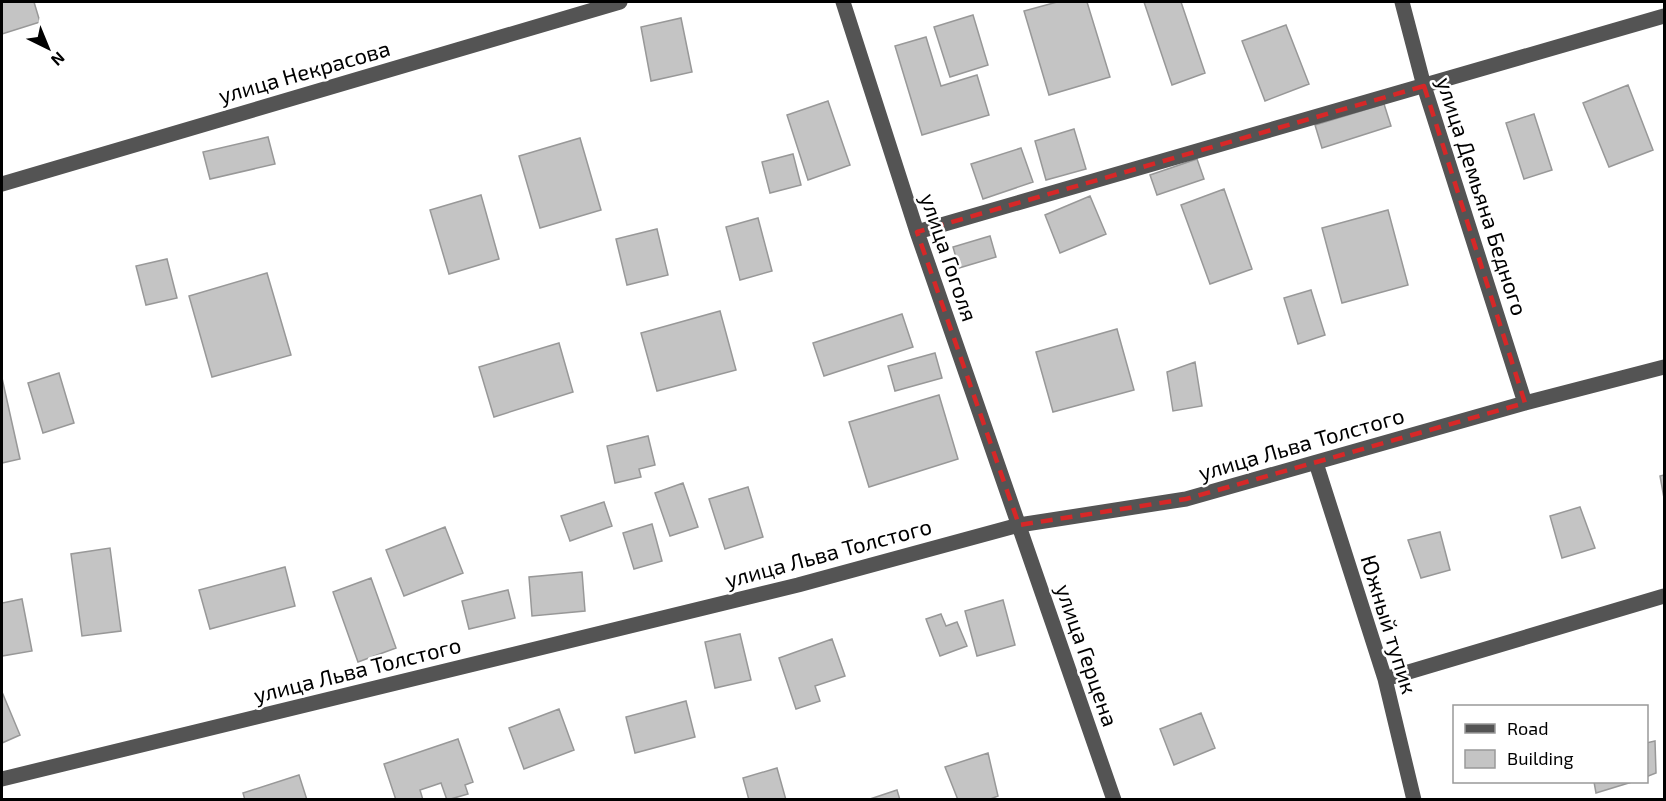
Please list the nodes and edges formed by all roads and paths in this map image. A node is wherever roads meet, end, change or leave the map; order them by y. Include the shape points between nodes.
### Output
1 (620, 2) edge
2 (843, 2) edge
3 (1402, 2) edge
4 (1665, 16) edge
5 (1424, 86) junction
6 (2, 184) edge
7 (917, 232) junction
8 (1665, 367) edge
9 (1525, 403) junction
10 (1316, 463) junction
11 (1019, 525) junction
12 (1665, 596) edge
13 (1385, 679) junction
14 (2, 778) edge
15 (1114, 800) edge
16 (1414, 800) edge

1 - 6 street, улица Некрасова
2 - 7 street, улица Гоголя
3 - 5 street, улица Демьяна Бедного
4 - 5 street
5 - 7 street
5 - 9 street, улица Демьяна Бедного
7 - 11 street, улица Гоголя
8 - 9 street, улица Льва Толстого
9 - 10 street, улица Льва Толстого
10 - 11 street, улица Льва Толстого via 1186,499
10 - 13 street, Южный тупик
11 - 14 street, улица Льва Толстого via 798,585
11 - 15 street, улица Герцена
12 - 13 street
13 - 16 street, Южный тупик

